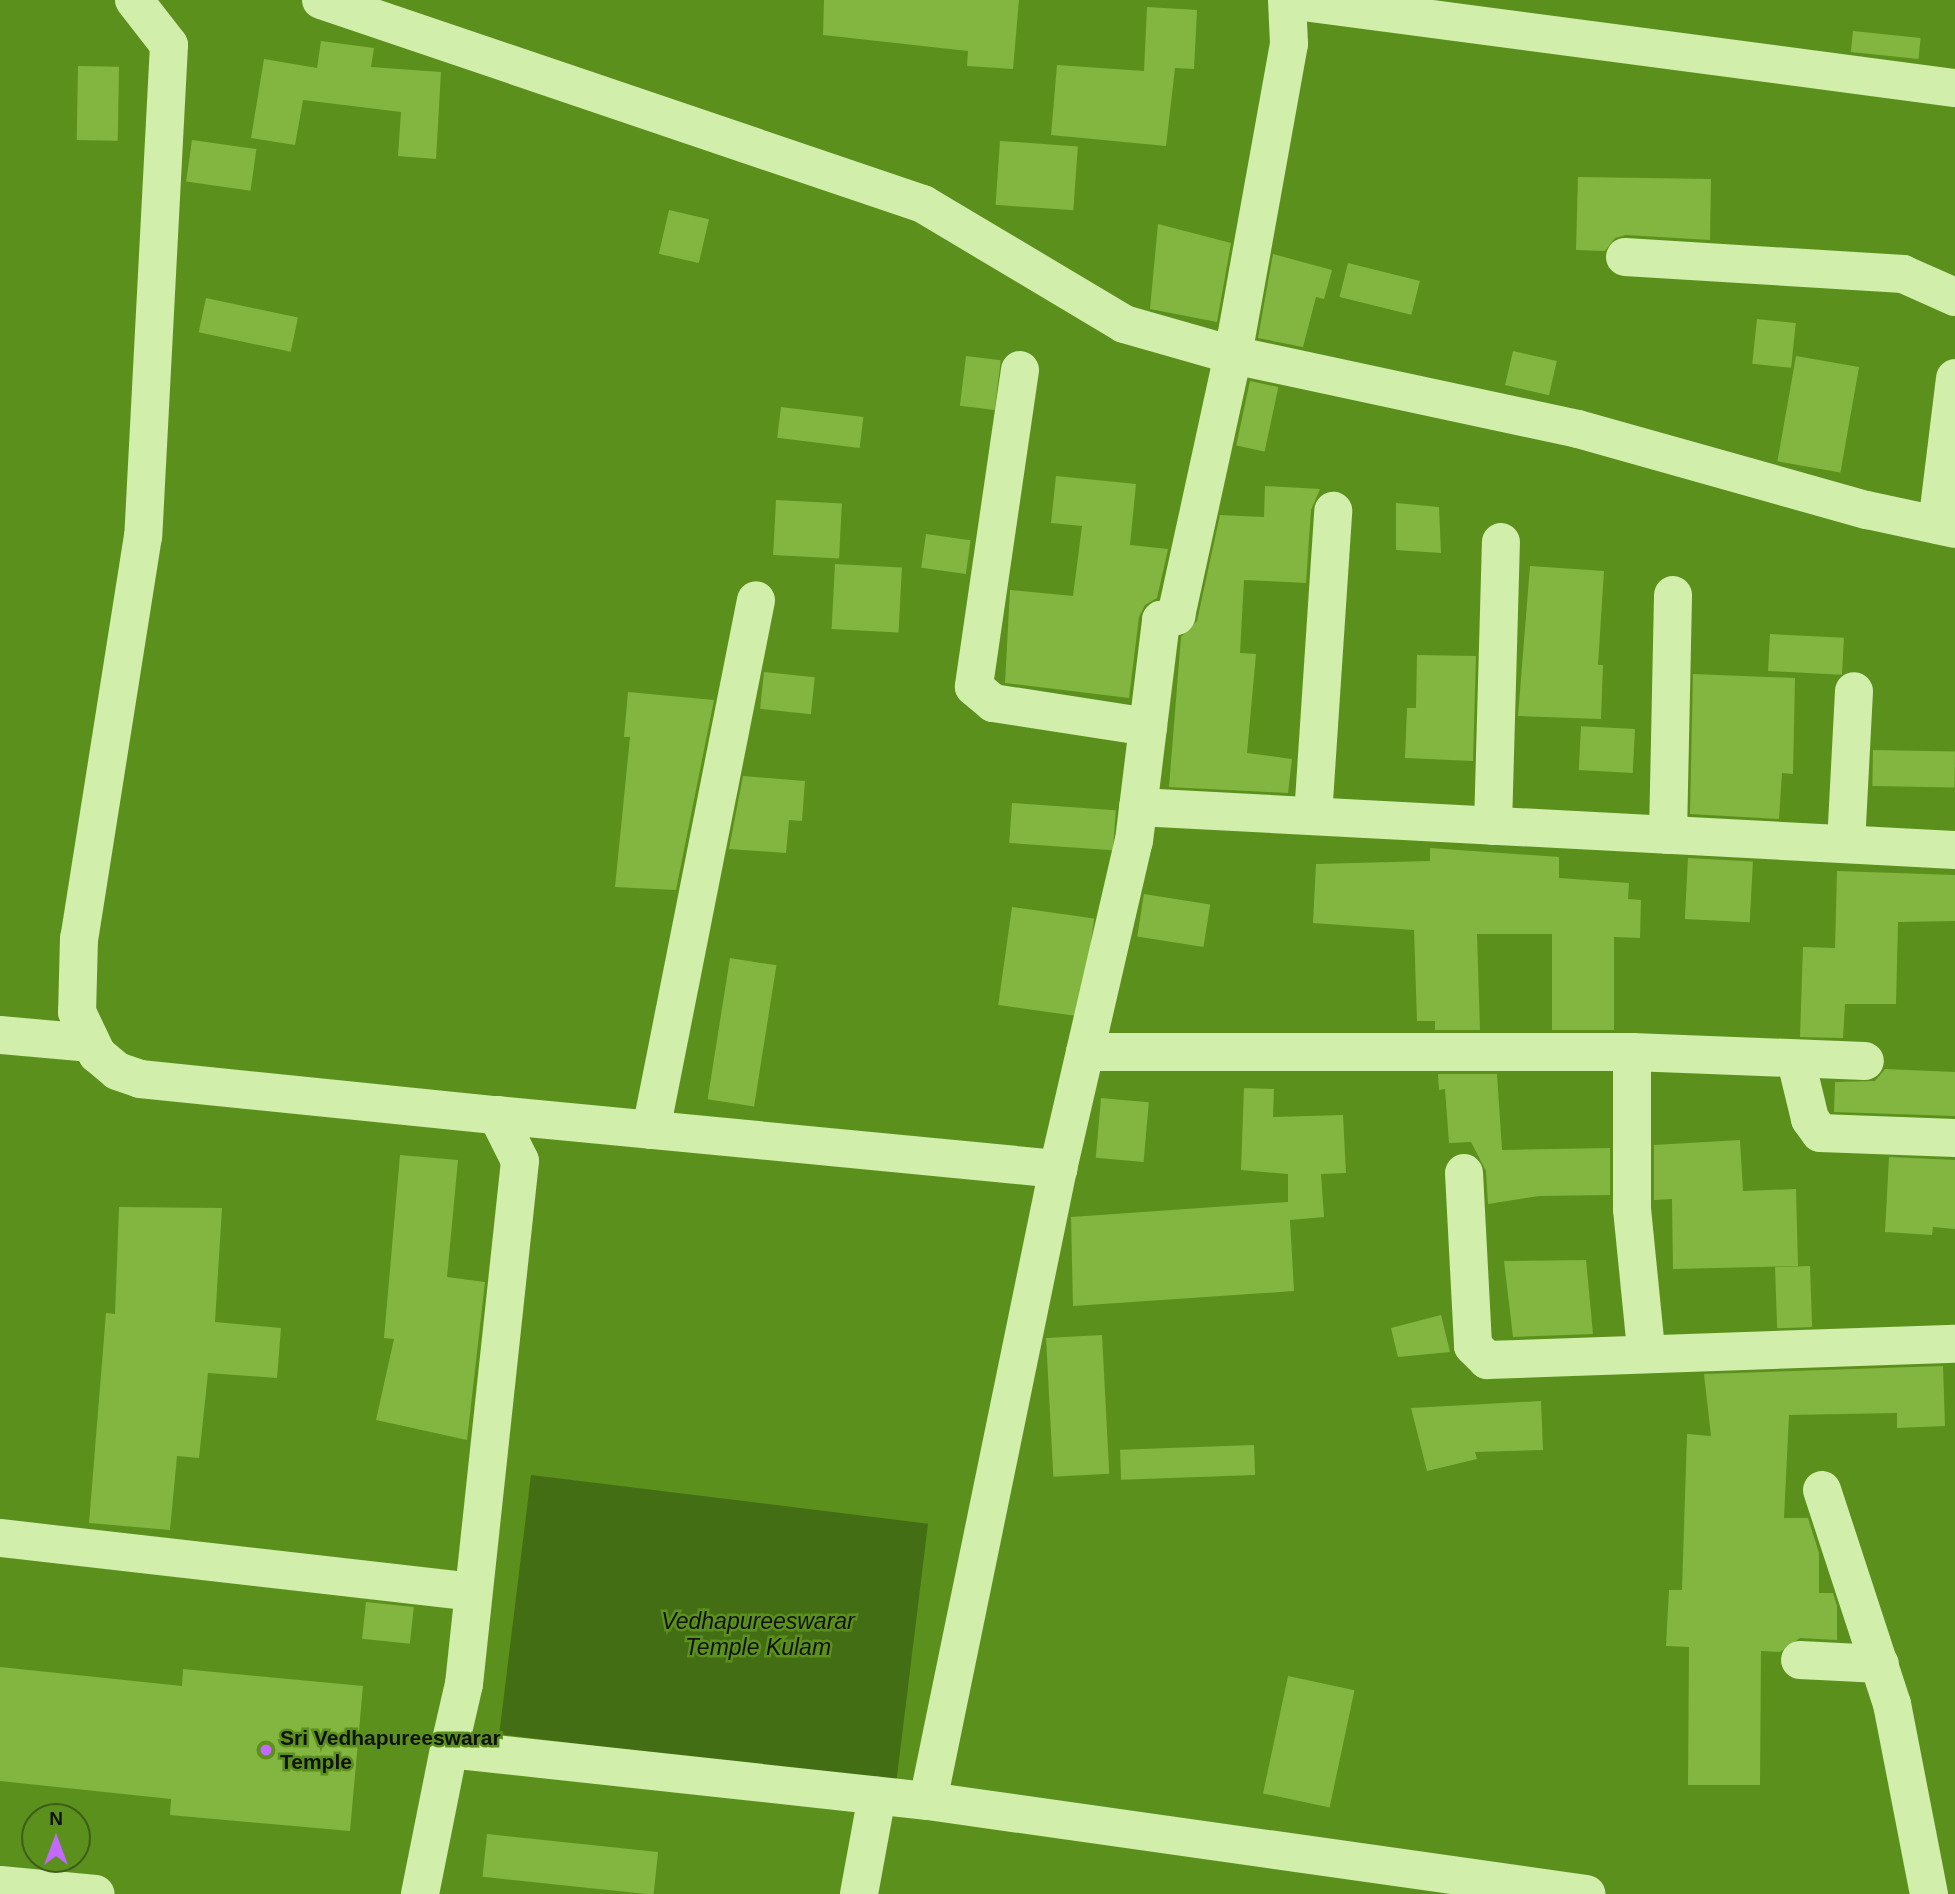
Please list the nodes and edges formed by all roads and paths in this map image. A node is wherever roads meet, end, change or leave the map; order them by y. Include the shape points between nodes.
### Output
1 (134, 0) edge
2 (1288, 0) edge
3 (345, 4) edge
4 (1955, 88) edge
5 (1625, 257) dead end
6 (1955, 297) edge
7 (1233, 355) junction
8 (1020, 370) dead end
9 (1955, 377) edge
10 (1333, 511) dead end
11 (1946, 527) edge
12 (1501, 542) dead end
13 (1673, 595) dead end
14 (756, 600) dead end
15 (1854, 691) dead end
16 (1148, 727) junction
17 (1138, 807) junction
18 (1312, 816) junction
19 (1493, 826) junction
20 (1668, 835) junction
21 (1846, 844) junction
22 (1955, 850) edge
23 (0, 1035) edge
24 (89, 1043) junction
25 (1085, 1052) junction
26 (1632, 1052) junction
27 (1796, 1060) junction
28 (1865, 1061) dead end
29 (497, 1115) junction
30 (651, 1130) junction
31 (1955, 1138) edge
32 (1058, 1169) junction
33 (1464, 1172) dead end
34 (1955, 1344) edge
35 (1646, 1350) junction
36 (1822, 1490) dead end
37 (0, 1538) edge
38 (473, 1592) junction
39 (1800, 1660) dead end
40 (1880, 1664) junction
41 (449, 1749) junction
42 (877, 1796) junction
43 (928, 1801) junction
44 (0, 1885) edge
45 (96, 1894) edge
46 (420, 1894) edge
47 (859, 1894) edge
48 (1586, 1894) edge
49 (1929, 1894) edge

1 - 24 street via 169,45 143,536 75,972 76,1012
2 - 4 street
2 - 7 street via 1289,44
3 - 7 street via 923,204 1124,324
5 - 6 street via 1903,274
7 - 11 street via 1578,429
7 - 16 street via 1176,616 1161,620
8 - 16 street via 974,687 993,703
9 - 11 street
10 - 18 street
12 - 19 street
13 - 20 street
14 - 30 street
15 - 21 street
16 - 17 street
17 - 18 street
17 - 25 street
18 - 19 street
19 - 20 street
20 - 21 street
21 - 22 street
23 - 24 street
24 - 29 street via 117,1071 150,1081
25 - 26 street
25 - 32 street
26 - 27 street
26 - 35 street via 1632,1209
27 - 28 street
27 - 31 street via 1810,1119 1820,1133
29 - 30 street
29 - 38 street via 520,1161
30 - 32 street
32 - 43 street
33 - 35 street via 1477,1354 1502,1361
34 - 35 street
36 - 40 street
37 - 38 street
38 - 41 street via 464,1684
39 - 40 street
40 - 49 street via 1919,1822
41 - 42 street
41 - 46 street
42 - 43 street
42 - 47 street
43 - 48 street
44 - 45 street

